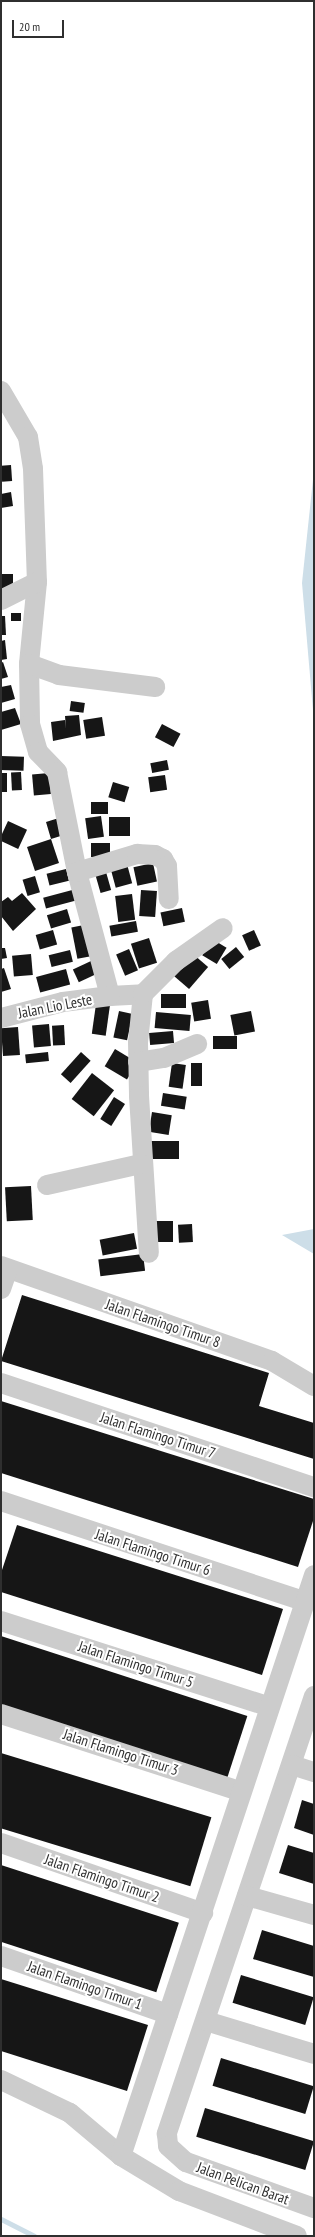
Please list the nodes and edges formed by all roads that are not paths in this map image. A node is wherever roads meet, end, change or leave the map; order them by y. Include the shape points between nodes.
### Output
1 (1, 391) edge
2 (37, 582) junction
3 (1, 600) edge
4 (29, 664) junction
5 (155, 687) dead end
6 (77, 872) junction
7 (169, 899) dead end
8 (224, 928) dead end
9 (143, 994) junction
10 (110, 996) junction
11 (1, 1018) edge
12 (197, 1044) dead end
13 (138, 1062) junction
14 (141, 1164) junction
15 (47, 1186) dead end
16 (149, 1253) dead end
17 (4, 1267) edge
18 (1, 1289) edge
19 (1, 1383) edge
20 (314, 1386) edge
21 (314, 1487) edge
22 (1, 1501) edge
23 (314, 1576) edge
24 (306, 1602) junction
25 (1, 1621) edge
26 (314, 1696) edge
27 (270, 1707) junction
28 (1, 1714) edge
29 (292, 1765) junction
30 (314, 1772) edge
31 (240, 1791) junction
32 (1, 1843) edge
33 (247, 1896) junction
34 (203, 1913) junction
35 (314, 1915) edge
36 (1, 1956) edge
37 (168, 2014) junction
38 (206, 2021) junction
39 (314, 2054) edge
40 (1, 2080) edge
41 (121, 2156) junction
42 (314, 2208) edge
43 (297, 2236) edge

1 - 2 street via 28,437 33,469
2 - 3 street
2 - 4 street
4 - 5 street via 59,674
4 - 6 street via 30,724 38,752 57,772
6 - 7 street via 138,854 154,855 163,858 168,866
6 - 10 street
8 - 9 street via 176,961
9 - 10 street, Jalan Lio Leste
9 - 13 street
10 - 11 street, Jalan Lio Leste via 63,1002
12 - 13 street via 164,1058
13 - 14 street
14 - 15 street
14 - 16 street
17 - 18 street
17 - 20 street, Jalan Flamingo Timur 8 via 272,1361
19 - 21 street, Jalan Flamingo Timur 7
22 - 24 street, Jalan Flamingo Timur 6
23 - 24 street
24 - 27 street
25 - 27 street, Jalan Flamingo Timur 5
26 - 29 street
27 - 31 street
28 - 31 street, Jalan Flamingo Timur 3
29 - 30 street
29 - 33 street
31 - 34 street
32 - 34 street, Jalan Flamingo Timur 2
33 - 35 street
33 - 38 street
34 - 37 street
36 - 37 street, Jalan Flamingo Timur 1
37 - 41 street
38 - 39 street
38 - 42 street, Jalan Pelican Barat via 171,2115 167,2134 168,2146 174,2155 186,2162
40 - 41 street via 70,2113
41 - 43 street via 178,2191

